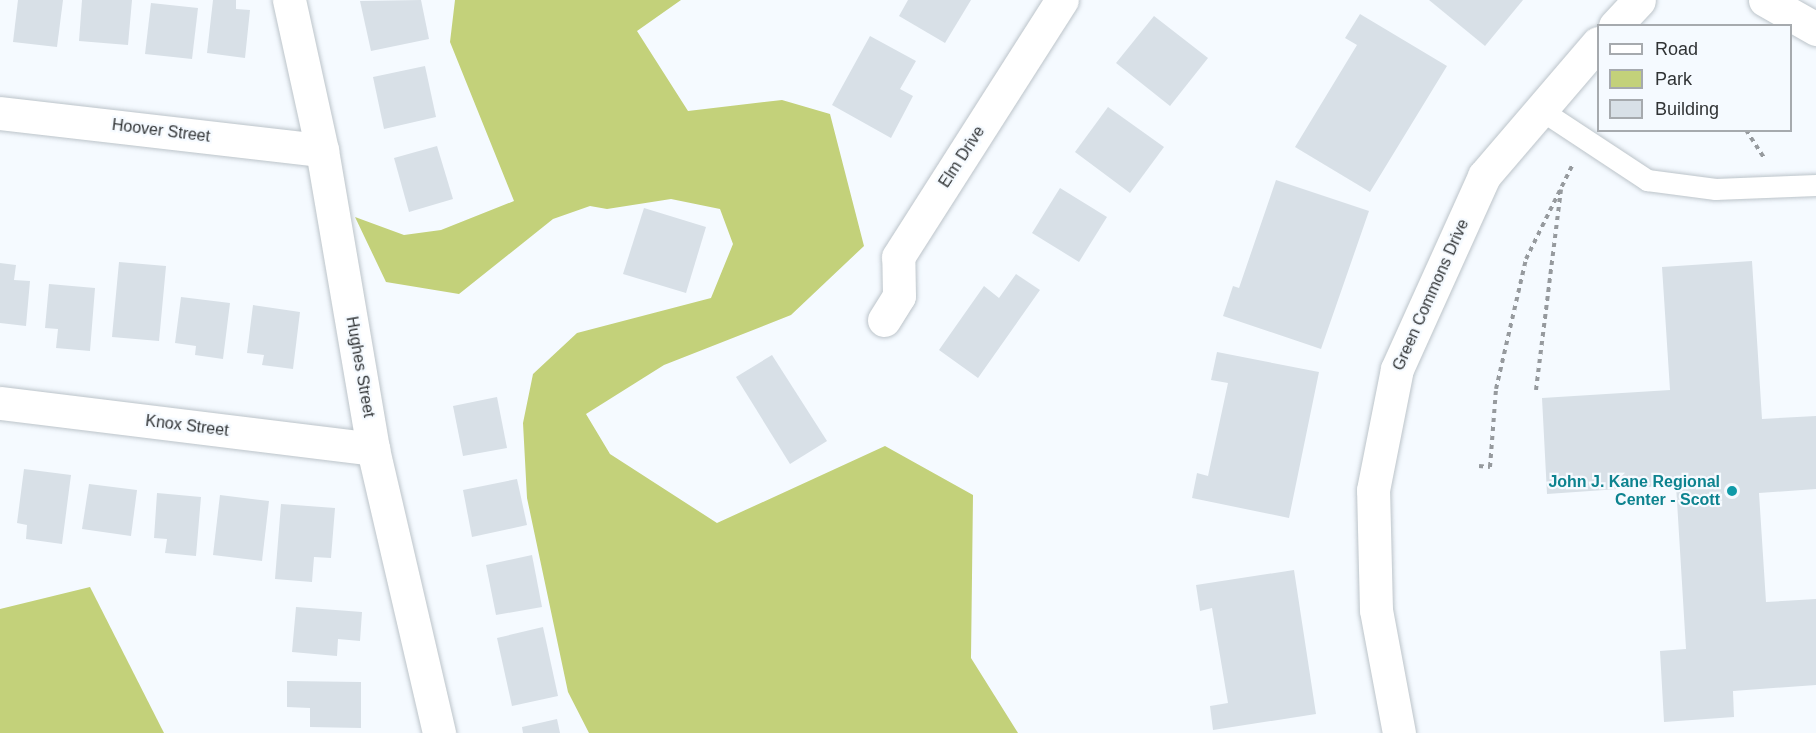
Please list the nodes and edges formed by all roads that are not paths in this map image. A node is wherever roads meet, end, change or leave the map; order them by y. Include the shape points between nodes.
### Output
1 (289, 0) edge
2 (1062, 0) edge
3 (1639, 0) edge
4 (1765, 0) edge
5 (1617, 24) edge
6 (1816, 29) edge
7 (1597, 46) edge
8 (1538, 108) junction
9 (0, 113) edge
10 (322, 150) junction
11 (1816, 184) edge
12 (884, 320) dead end
13 (0, 403) edge
14 (374, 449) junction
15 (440, 733) edge
16 (1399, 733) edge

1 - 10 street, Hughes Street
2 - 12 street, Elm Drive via 898,257 899,296
3 - 5 street
4 - 6 street
7 - 8 street, Green Commons Drive
8 - 11 lane via 1647,180 1715,189
8 - 16 street, Green Commons Drive via 1484,176 1397,369 1373,490 1376,610
9 - 10 street, Hoover Street
10 - 14 street, Hughes Street
13 - 14 street, Knox Street
14 - 15 street, Hughes Street

